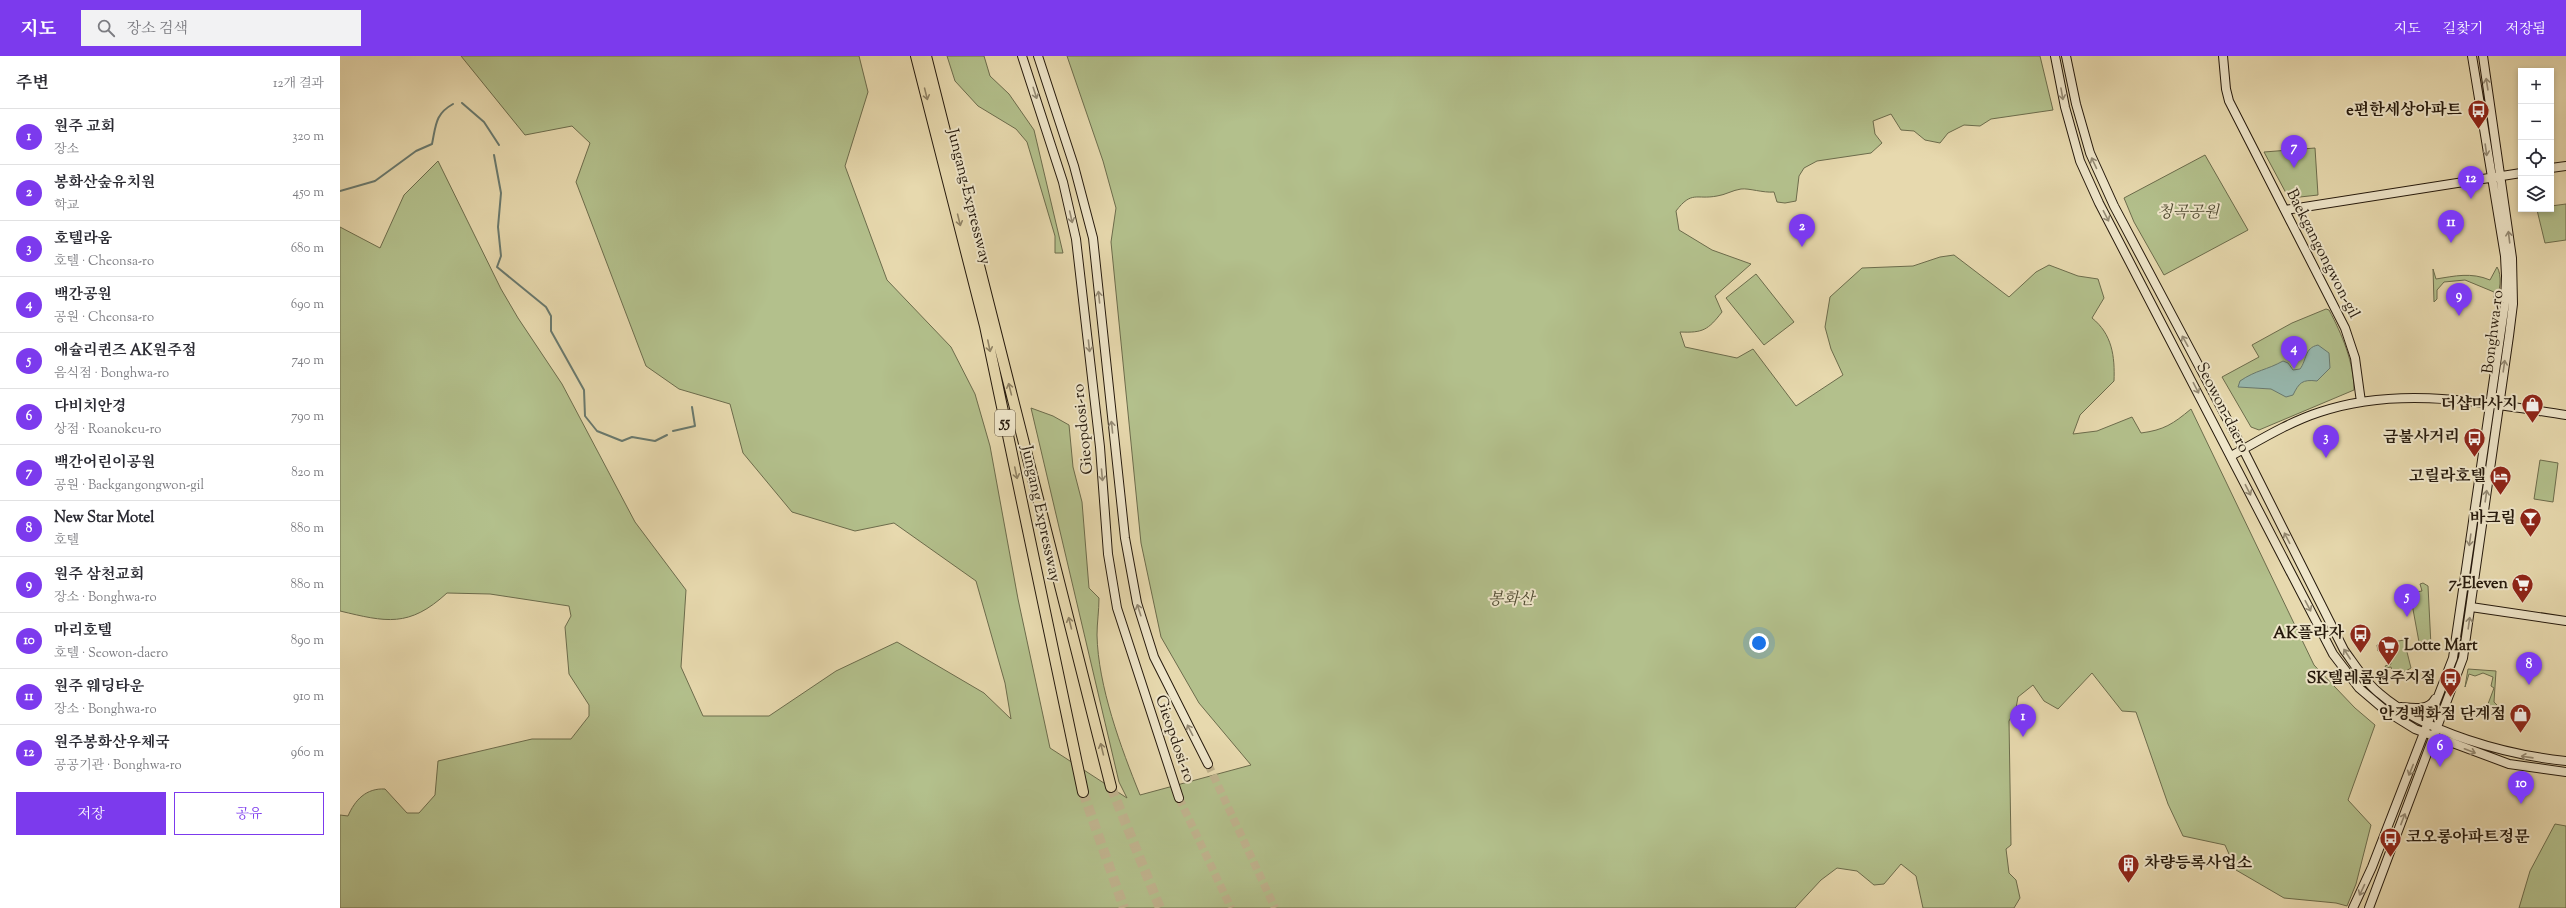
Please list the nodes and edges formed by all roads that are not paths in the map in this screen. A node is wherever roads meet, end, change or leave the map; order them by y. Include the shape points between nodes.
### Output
1 (916, 56) edge
2 (926, 56) edge
3 (1022, 56) edge
4 (1038, 56) edge
5 (2055, 56) edge
6 (2066, 56) edge
7 (2223, 56) edge
8 (2472, 56) edge
9 (2482, 56) edge
10 (2566, 166) edge
11 (2554, 168) edge
12 (2518, 173) edge
13 (2506, 175) junction
14 (2490, 177) junction
15 (2285, 210) junction
16 (2148, 273) junction
17 (2139, 279) junction
18 (2361, 402) junction
19 (2489, 404) junction
20 (2498, 405) junction
21 (2566, 415) edge
22 (2243, 450) junction
23 (2231, 456) junction
24 (2471, 608) junction
25 (2566, 621) edge
26 (2441, 687) junction
27 (2395, 706) junction
28 (2429, 722) junction
29 (2438, 727) junction
30 (2424, 733) junction
31 (2434, 737) junction
32 (2566, 761) edge
33 (1208, 764) tunnel mouth
34 (2566, 772) edge
35 (1111, 787) tunnel mouth
36 (1083, 792) tunnel mouth
37 (1179, 798) tunnel mouth
38 (2372, 868) junction
39 (2384, 871) junction
40 (2353, 908) edge
41 (2369, 908) edge

1 -> 36 highway, Jungang Expressway / 55 via 984,326
35 -> 2 highway, Jungang Expressway / 55
3 -> 37 street, Gieopdosi-ro via 1063,182 1076,239 1098,425 1108,554 1117,608
33 -> 4 street, Gieopdosi-ro via 1154,658 1137,603 1123,522 1093,238 1074,166
5 -> 17 street, Seowon-daero via 2065,107 2080,161
16 -> 6 street, Seowon-daero via 2090,153
7 - 15 street, Baekgangongwon-gil via 2229,101
8 -> 14 street, Bonghwa-ro
13 -> 9 street, Bonghwa-ro
10 - 11 street
12 - 13 street
13 - 14 street
20 -> 13 street, Bonghwa-ro via 2513,304 2514,277
14 - 15 street
14 - 19 street, Bonghwa-ro via 2506,276
15 - 18 street, Baekgangongwon-gil via 2345,328 2355,358
16 - 17 street
22 -> 16 street, Seowon-daero
17 -> 23 street, Seowon-daero
18 - 19 street via 2419,397
18 - 22 street via 2299,420
19 - 20 street
19 -> 26 street, Bonghwa-ro via 2453,658
20 - 21 street
24 -> 20 street, Bonghwa-ro
22 - 23 street
27 -> 22 street, Seowon-daero via 2365,679 2344,650
23 -> 30 street, Seowon-daero via 2333,654 2358,688 2398,719
24 - 25 street
29 -> 24 street, Bonghwa-ro via 2463,658
26 - 27 street via 2429,706 2417,709
26 - 28 street, Bonghwa-ro
27 - 28 street, Seowon-daero
28 - 29 street, Seowon-daero
28 - 30 street, Bonghwa-ro
29 - 31 street, Bonghwa-ro
32 -> 29 street via 2503,752
30 - 31 street, Seowon-daero
30 -> 38 street, Bonghwa-ro
31 -> 34 street via 2509,764
39 -> 31 street, Bonghwa-ro
38 - 39 street
38 -> 40 street, Bonghwa-ro
39 - 41 street, Bonghwa-ro

